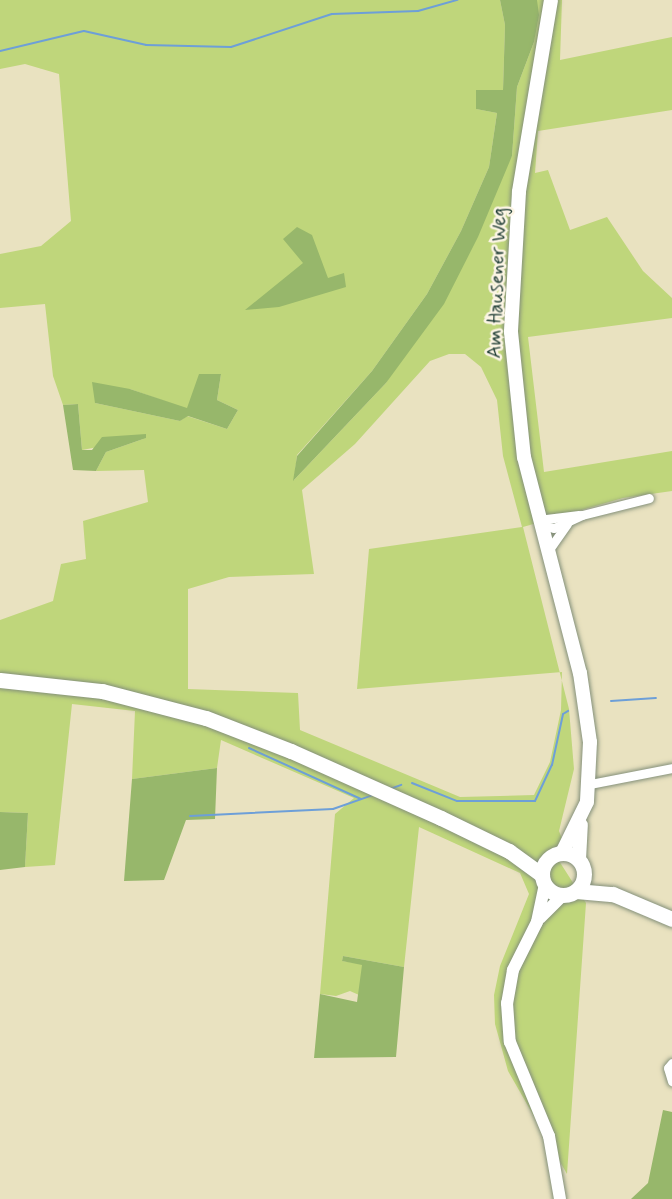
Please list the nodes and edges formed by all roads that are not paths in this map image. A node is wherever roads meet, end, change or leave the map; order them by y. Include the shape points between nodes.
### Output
1 (551, 0) edge
2 (649, 498) dead end
3 (582, 515) junction
4 (539, 522) junction
5 (569, 522) junction
6 (548, 551) junction
7 (0, 680) edge
8 (672, 768) edge
9 (590, 784) junction
10 (581, 820) junction
11 (509, 851) junction
12 (555, 856) junction
13 (582, 867) junction
14 (543, 879) junction
15 (570, 893) junction
16 (613, 894) junction
17 (672, 919) edge
18 (537, 922) junction
19 (672, 1063) edge
20 (672, 1081) edge
21 (560, 1199) edge

1 - 4 main road, Am Hausener Weg via 519,192 511,332 517,410
2 - 3 street
3 - 4 street
3 - 5 street
4 - 5 street via 554,528
4 - 6 main road, Am Hausener Weg
5 - 6 street
6 - 9 main road, Am Hausener Weg via 584,692
7 - 11 main road via 102,691 206,718 365,784
8 - 9 street
9 - 10 main road, Am Hausener Weg
10 - 12 main road
10 - 13 main road
11 - 12 main road
11 - 14 main road
12 - 13 main road
12 - 14 main road
13 - 15 main road
13 - 16 main road
14 - 15 main road
14 - 18 street
15 - 16 main road
15 - 18 street
16 - 17 main road
18 - 21 street via 513,970 507,1003 510,1042 549,1136
19 - 20 street via 668,1068

